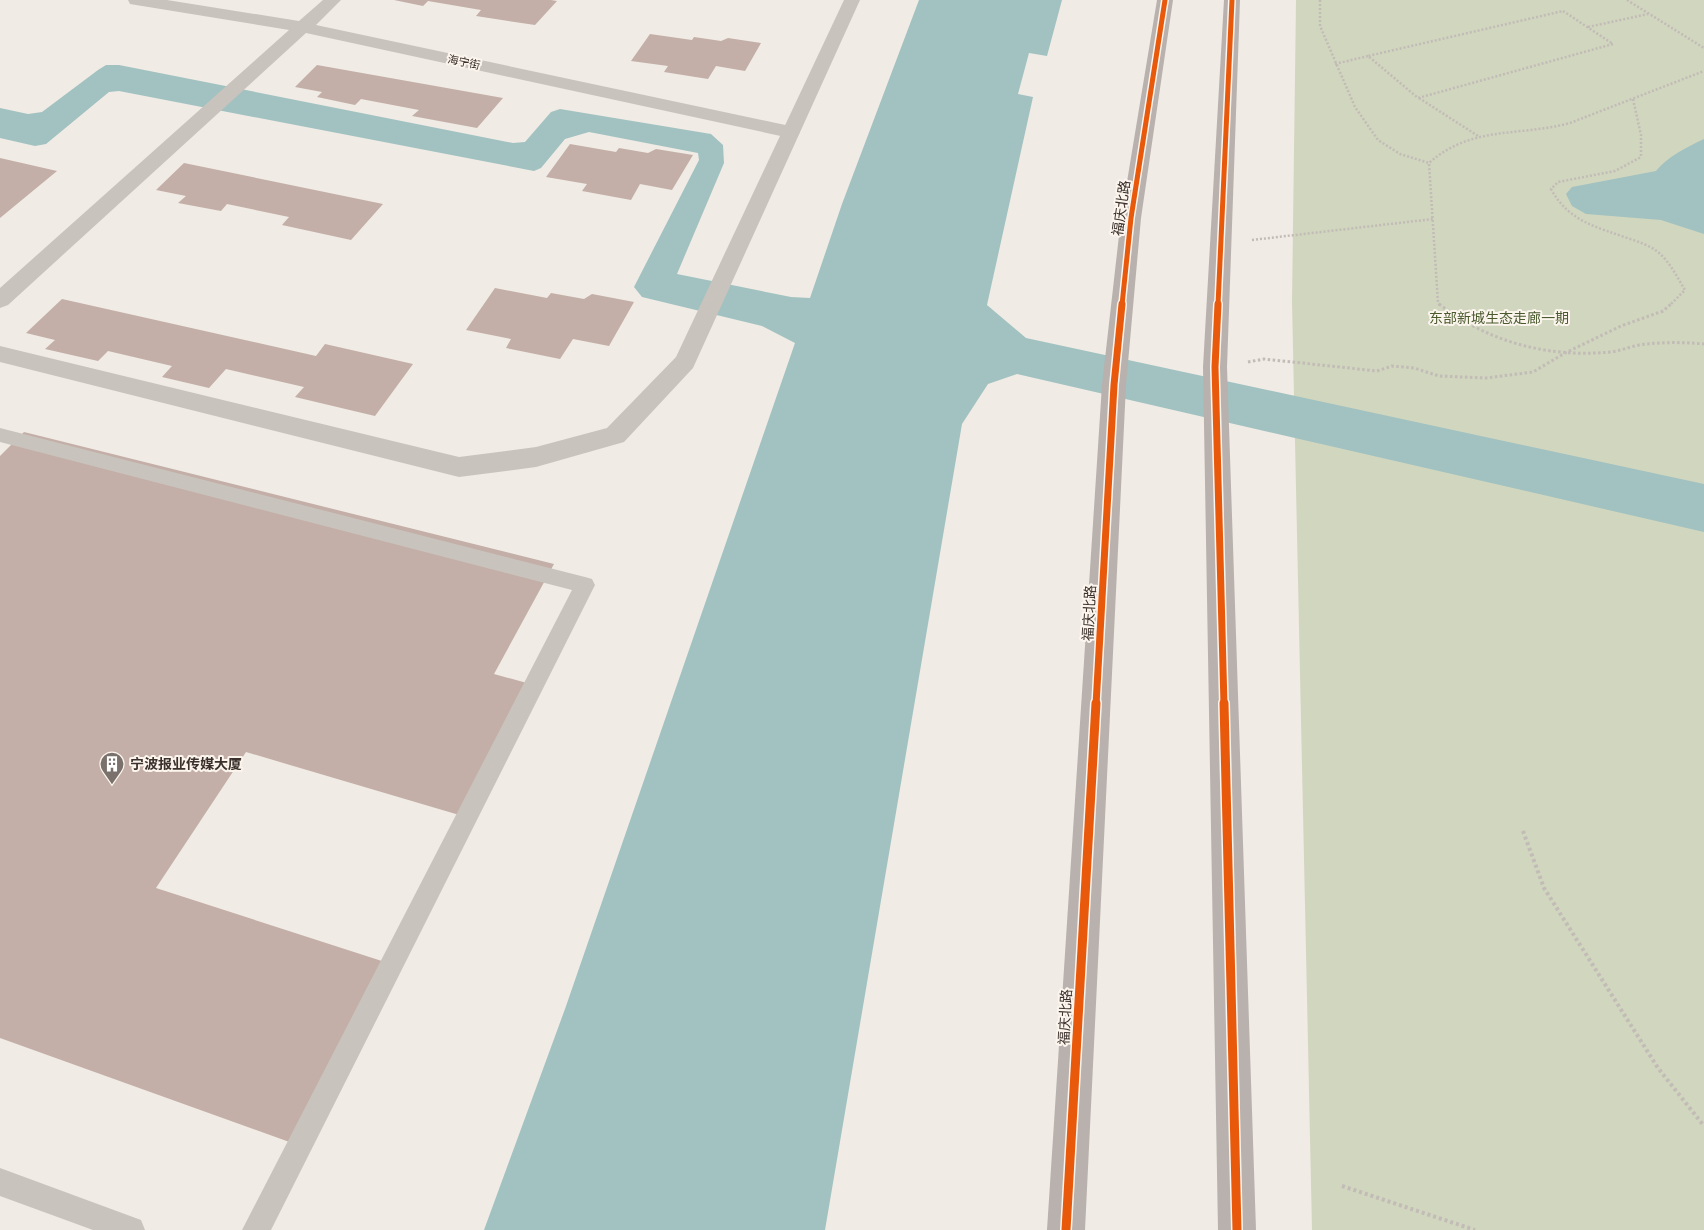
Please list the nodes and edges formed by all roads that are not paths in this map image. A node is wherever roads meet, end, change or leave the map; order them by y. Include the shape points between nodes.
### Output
1 (136, 0) edge
2 (332, 0) edge
3 (852, 0) edge
4 (1165, 0) edge
5 (1232, 0) edge
6 (302, 27) junction
7 (790, 132) junction
8 (0, 300) edge
9 (0, 354) edge
10 (0, 436) edge
11 (0, 1182) edge
12 (131, 1230) edge
13 (256, 1230) edge
14 (1066, 1230) edge
15 (1236, 1230) edge

1 - 6 street, 海宁街
2 - 6 street
3 - 7 street
4 - 14 main road, 福庆北路 via 1131,218 1114,384
5 - 15 main road via 1215,367
6 - 7 street, 海宁街
6 - 8 street
7 - 9 street via 685,362 615,436 536,457 459,468
10 - 13 lane via 586,585
11 - 12 lane

